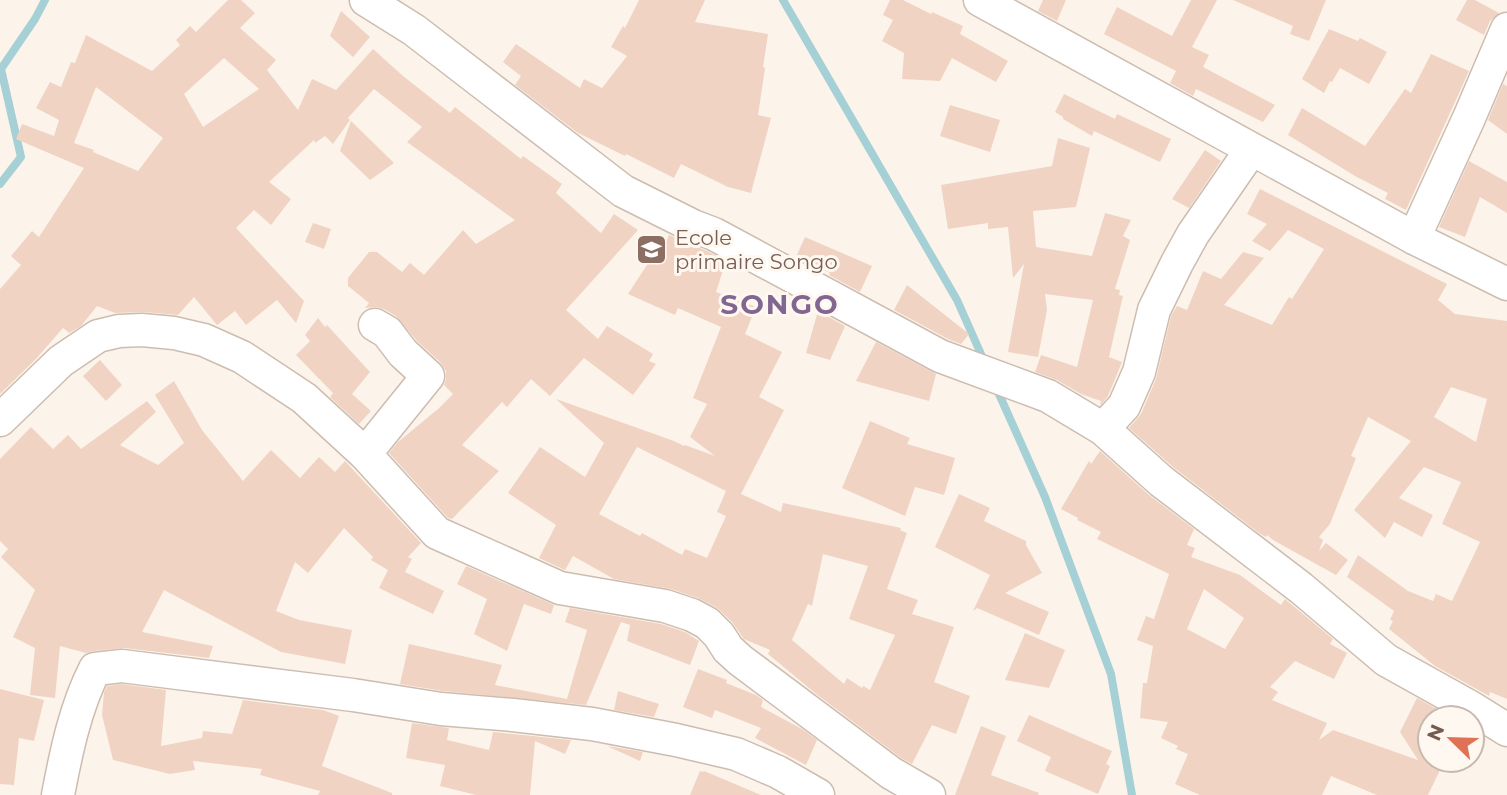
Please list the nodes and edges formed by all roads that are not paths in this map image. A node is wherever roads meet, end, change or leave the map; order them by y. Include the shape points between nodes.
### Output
1 (366, 0) edge
2 (980, 0) edge
3 (1507, 29) edge
4 (1251, 150) junction
5 (1414, 238) junction
6 (1507, 284) edge
7 (375, 325) dead end
8 (0, 420) edge
9 (1103, 429) junction
10 (365, 454) junction
11 (1507, 730) edge
12 (58, 795) edge
13 (818, 795) edge
14 (929, 795) edge

1 - 9 street via 414,30 623,191 714,234 940,356 1048,396
2 - 4 street
3 - 5 street
4 - 5 street
4 - 9 street via 1177,263 1154,310 1139,372 1124,406
5 - 6 street
7 - 10 street via 428,376
8 - 10 street via 61,361 98,336 142,330 204,340 242,357 303,398
9 - 11 street via 1161,481 1386,660
10 - 14 street via 437,533 560,588 665,606 707,623 740,660 891,773
12 - 13 street via 88,682 95,670 122,666 441,709 592,724 736,754

